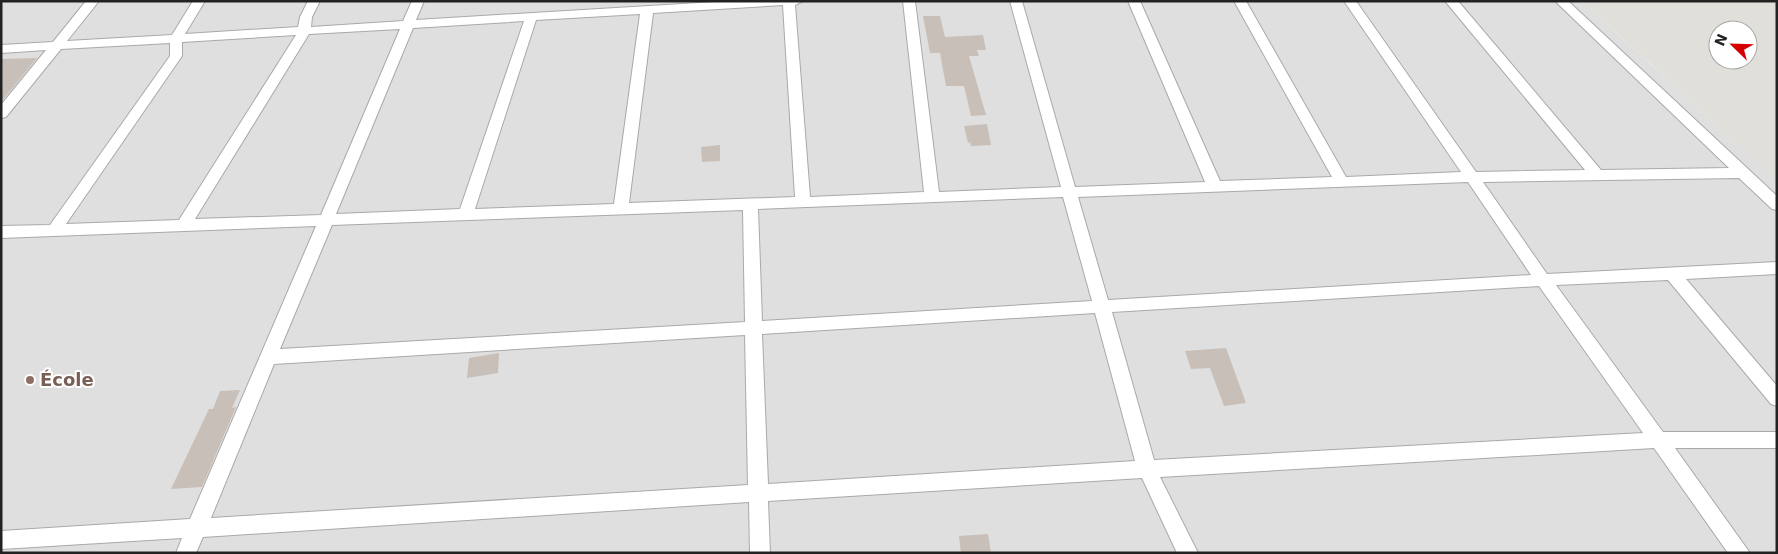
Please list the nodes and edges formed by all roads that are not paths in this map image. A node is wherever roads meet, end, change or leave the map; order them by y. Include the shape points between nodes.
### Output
1 (93, 1) edge
2 (199, 1) edge
3 (314, 1) edge
4 (418, 1) edge
5 (581, 1) edge
6 (797, 1) edge
7 (909, 1) edge
8 (1016, 1) edge
9 (1134, 1) edge
10 (1240, 1) edge
11 (1350, 1) edge
12 (1451, 1) edge
13 (1560, 1) edge
14 (789, 2) edge
15 (689, 5) edge
16 (647, 11) junction
17 (578, 15) junction
18 (531, 18) junction
19 (408, 26) junction
20 (304, 32) junction
21 (176, 39) junction
22 (58, 46) junction
23 (1, 49) edge
24 (1, 114) edge
25 (1742, 173) junction
26 (1597, 175) junction
27 (1472, 177) junction
28 (1342, 182) junction
29 (1215, 187) junction
30 (1069, 192) junction
31 (932, 197) junction
32 (802, 202) junction
33 (750, 204) junction
34 (1777, 205) edge
35 (621, 210) junction
36 (465, 216) junction
37 (326, 220) junction
38 (184, 225) junction
39 (54, 230) junction
40 (1, 232) edge
41 (1777, 268) edge
42 (1672, 273) junction
43 (1543, 280) junction
44 (1101, 306) junction
45 (754, 328) junction
46 (269, 357) junction
47 (1777, 398) edge
48 (1658, 440) junction
49 (1777, 440) edge
50 (1147, 469) junction
51 (759, 493) junction
52 (197, 528) junction
53 (1, 540) edge
54 (186, 553) edge
55 (760, 553) edge
56 (1188, 553) edge
57 (1740, 553) edge

1 - 22 street
2 - 21 street
3 - 20 street via 306,17
4 - 19 street
5 - 17 street
6 - 14 street
7 - 31 street
8 - 30 street
9 - 29 street
10 - 28 street
11 - 27 street
12 - 26 street
13 - 25 street
14 - 15 street
14 - 32 street
15 - 16 street
16 - 17 street
16 - 35 street
17 - 18 street
18 - 19 street
18 - 36 street
19 - 20 street
19 - 37 street
20 - 21 street
20 - 38 street
21 - 22 street
21 - 39 street via 176,56
22 - 23 street
22 - 24 street
25 - 26 street
25 - 34 street
26 - 27 street
27 - 28 street
27 - 43 street
28 - 29 street
29 - 30 street
30 - 31 street
30 - 44 street
31 - 32 street
32 - 33 street
33 - 35 street
33 - 45 street
35 - 36 street
36 - 37 street
37 - 38 street
37 - 46 street
38 - 39 street
39 - 40 street
41 - 42 street
42 - 43 street
42 - 47 street
43 - 44 street
43 - 48 street
44 - 45 street
44 - 50 street
45 - 46 street
45 - 51 street
46 - 52 street
48 - 49 street
48 - 50 street
48 - 57 street
50 - 51 street
50 - 56 street
51 - 52 street
51 - 55 street
52 - 53 street
52 - 54 street

